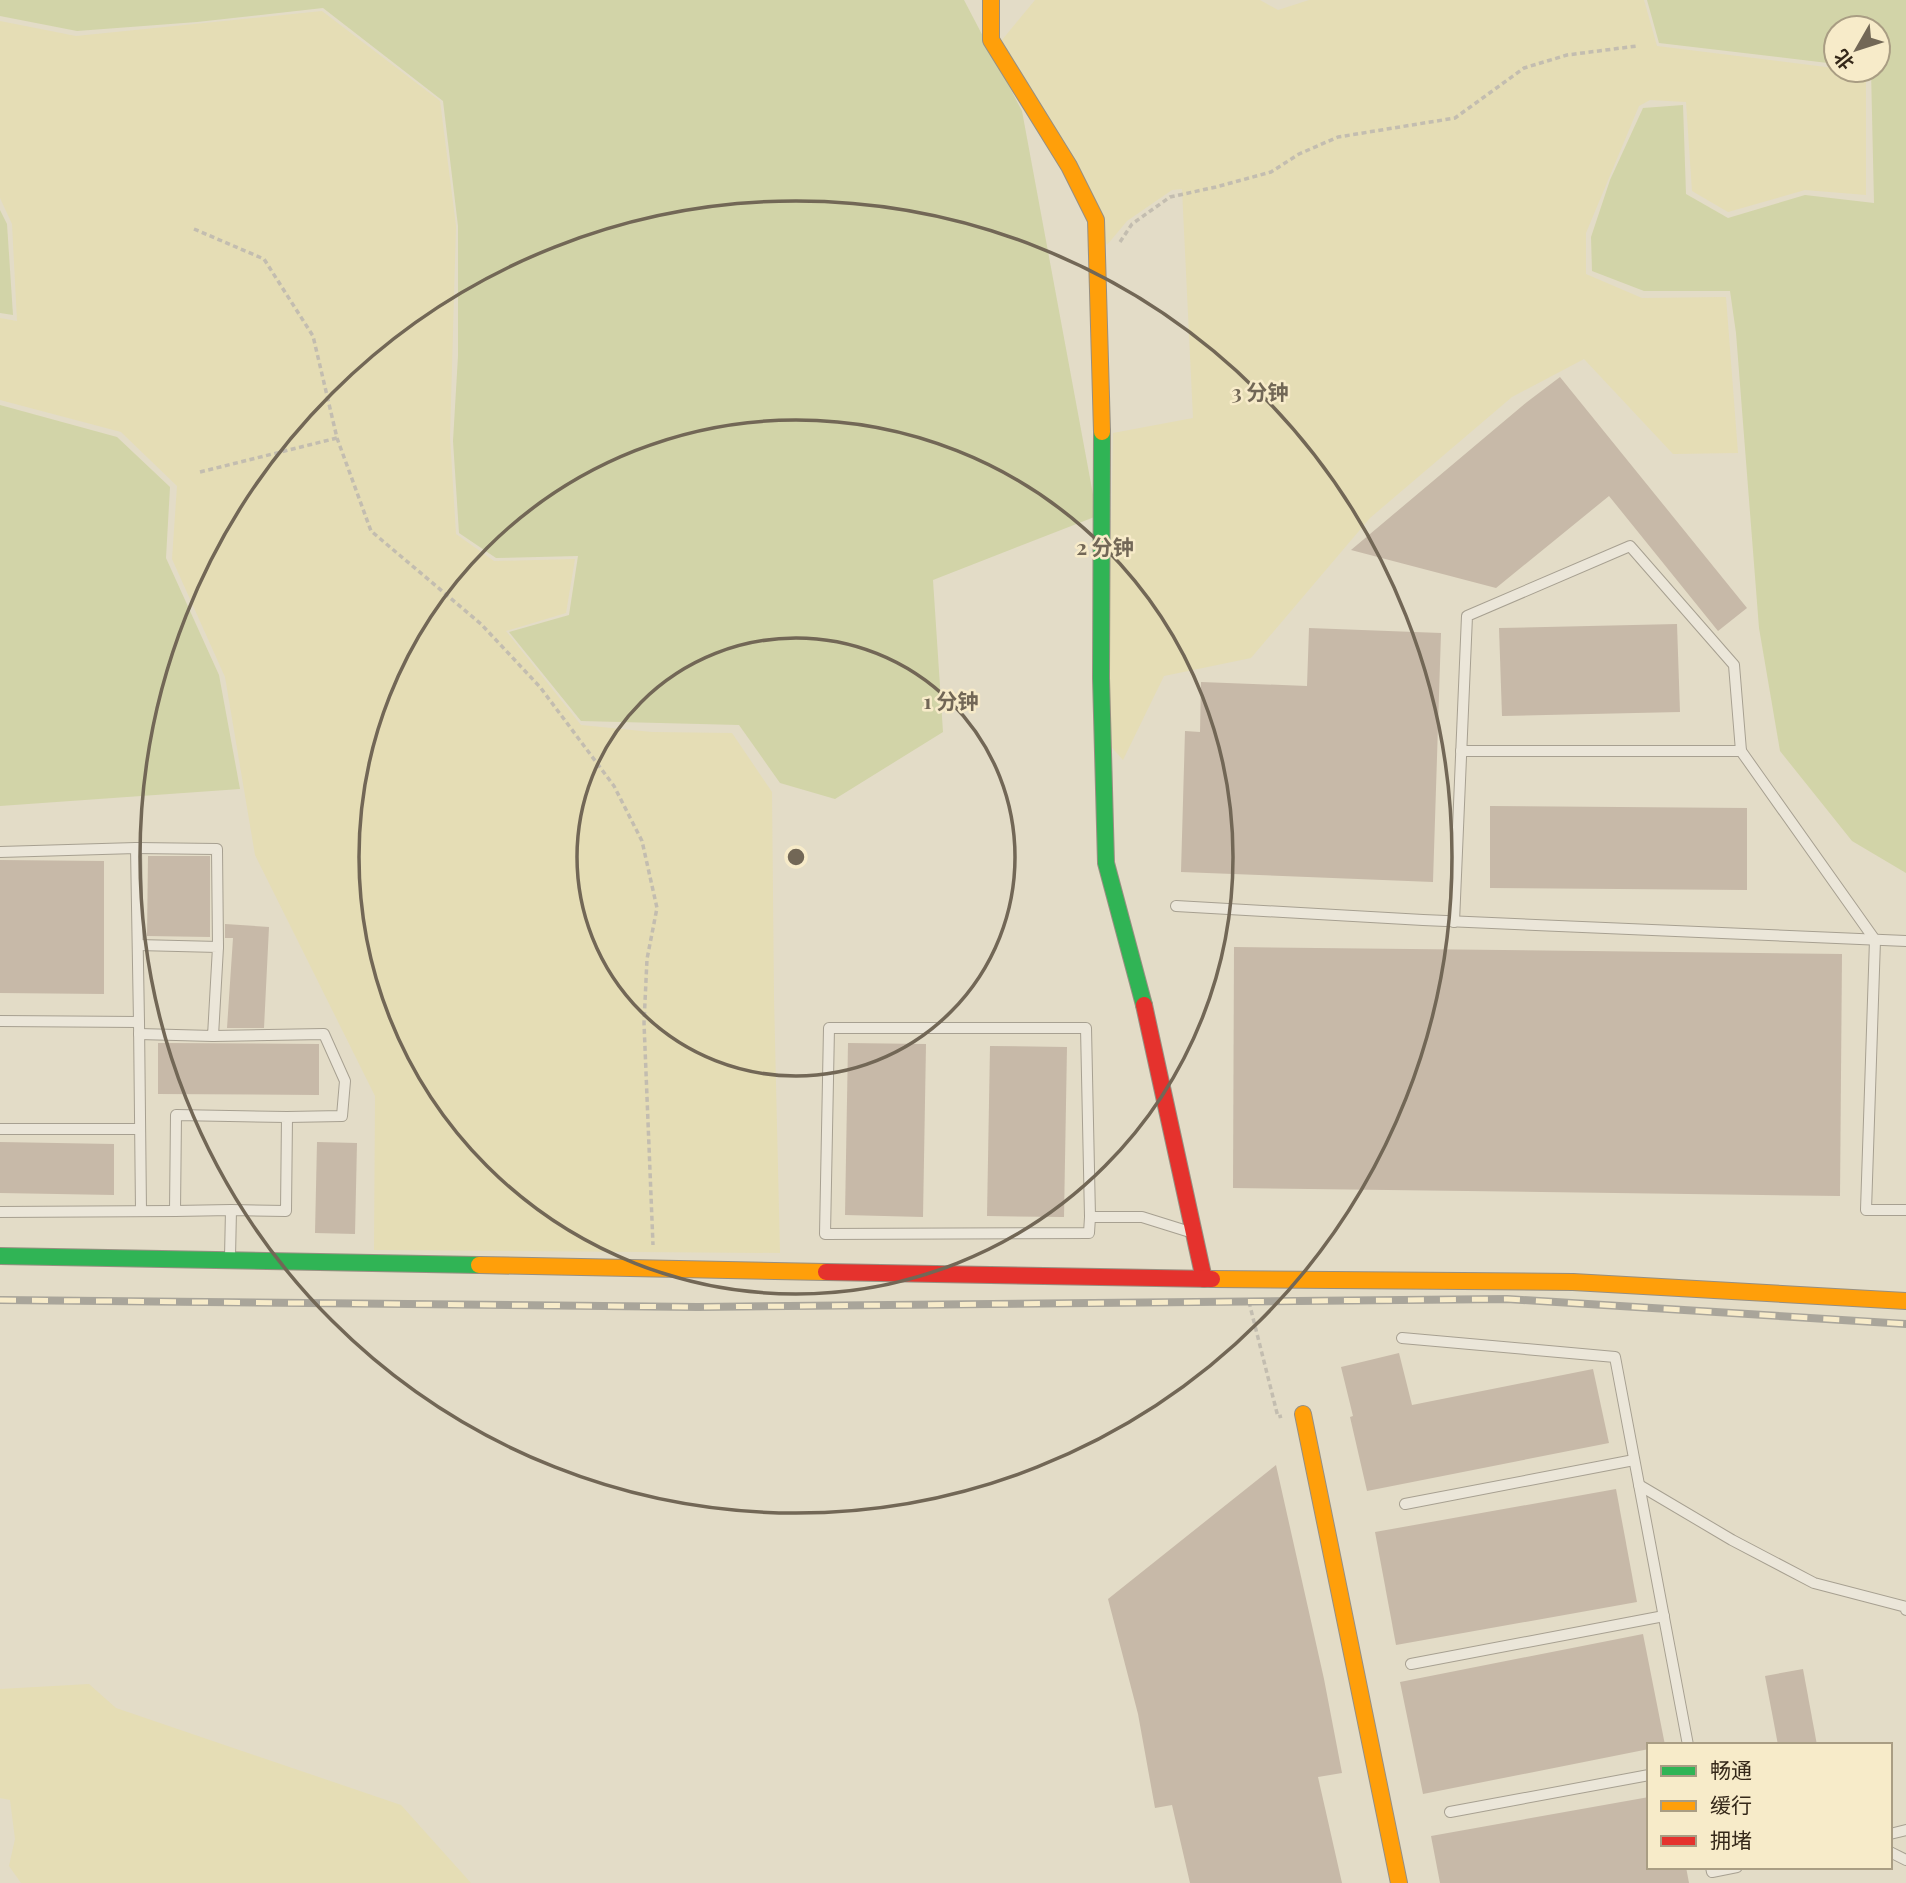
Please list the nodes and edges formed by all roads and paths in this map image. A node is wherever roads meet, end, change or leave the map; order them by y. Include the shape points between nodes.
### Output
1 (992, 0) edge
2 (1637, 46) dead end
3 (194, 229) dead end
4 (1119, 243) dead end
5 (337, 438) junction
6 (200, 472) dead end
7 (1461, 751) junction
8 (1741, 751) junction
9 (136, 848) junction
10 (0, 852) edge
11 (1176, 906) dead end
12 (1454, 922) junction
13 (1875, 940) junction
14 (1906, 941) edge
15 (138, 945) junction
16 (218, 947) junction
17 (0, 1021) edge
18 (139, 1022) junction
19 (139, 1034) junction
20 (214, 1036) junction
21 (287, 1117) junction
22 (0, 1129) edge
23 (141, 1129) junction
24 (231, 1210) junction
25 (1906, 1210) edge
26 (141, 1211) junction
27 (175, 1211) junction
28 (0, 1212) edge
29 (1090, 1217) junction
30 (1194, 1233) junction
31 (0, 1256) edge
32 (230, 1261) junction
33 (654, 1268) junction
34 (1204, 1279) junction
35 (1246, 1280) junction
36 (1906, 1301) edge
37 (1402, 1338) dead end
38 (1303, 1414) joint
39 (1634, 1460) junction
40 (1639, 1485) junction
41 (1405, 1504) dead end
42 (1906, 1610) edge
43 (1664, 1616) junction
44 (1411, 1664) dead end
45 (1688, 1743) edge
46 (1647, 1774) edge
47 (1450, 1812) dead end
48 (1712, 1869) edge
49 (1727, 1869) edge
50 (1399, 1883) edge

1 - 30 street via 991,40 1069,166 1096,220 1106,863 1141,993
2 - 4 path via 1567,55 1524,68 1455,118 1338,137 1271,172 1170,197 1132,224
3 - 5 path via 264,259 313,335
5 - 6 path
5 - 33 path via 371,531 481,624 540,687 614,786 642,841 657,908 647,959 643,1023
7 - 8 lane
7 - 8 lane via 1467,617 1630,546 1734,665
7 - 12 lane
8 - 13 lane
9 - 10 lane
9 - 15 lane
9 - 16 lane via 218,849
11 - 12 lane
12 - 13 lane
13 - 14 lane
13 - 25 lane via 1866,1210
15 - 16 lane
15 - 18 lane
16 - 20 lane
17 - 18 lane
18 - 19 lane
19 - 20 lane
19 - 23 lane
20 - 21 lane via 324,1034 345,1081 342,1116
21 - 24 lane via 286,1211
21 - 27 lane via 176,1115
22 - 23 lane
23 - 26 lane
24 - 27 lane
24 - 32 lane
26 - 27 lane
26 - 28 lane
29 - 29 lane via 1086,1028 830,1028 825,1234 1089,1233
29 - 30 lane via 1142,1217
30 - 34 street
31 - 32 street
32 - 33 street
33 - 34 street
34 - 35 street
35 - 36 street via 1573,1282
35 - 38 path via 1278,1417
37 - 39 lane via 1615,1357
38 - 50 street
39 - 40 lane
39 - 41 lane
40 - 42 lane via 1814,1583
40 - 43 lane
43 - 44 lane
43 - 45 lane
46 - 47 lane
48 - 49 lane

